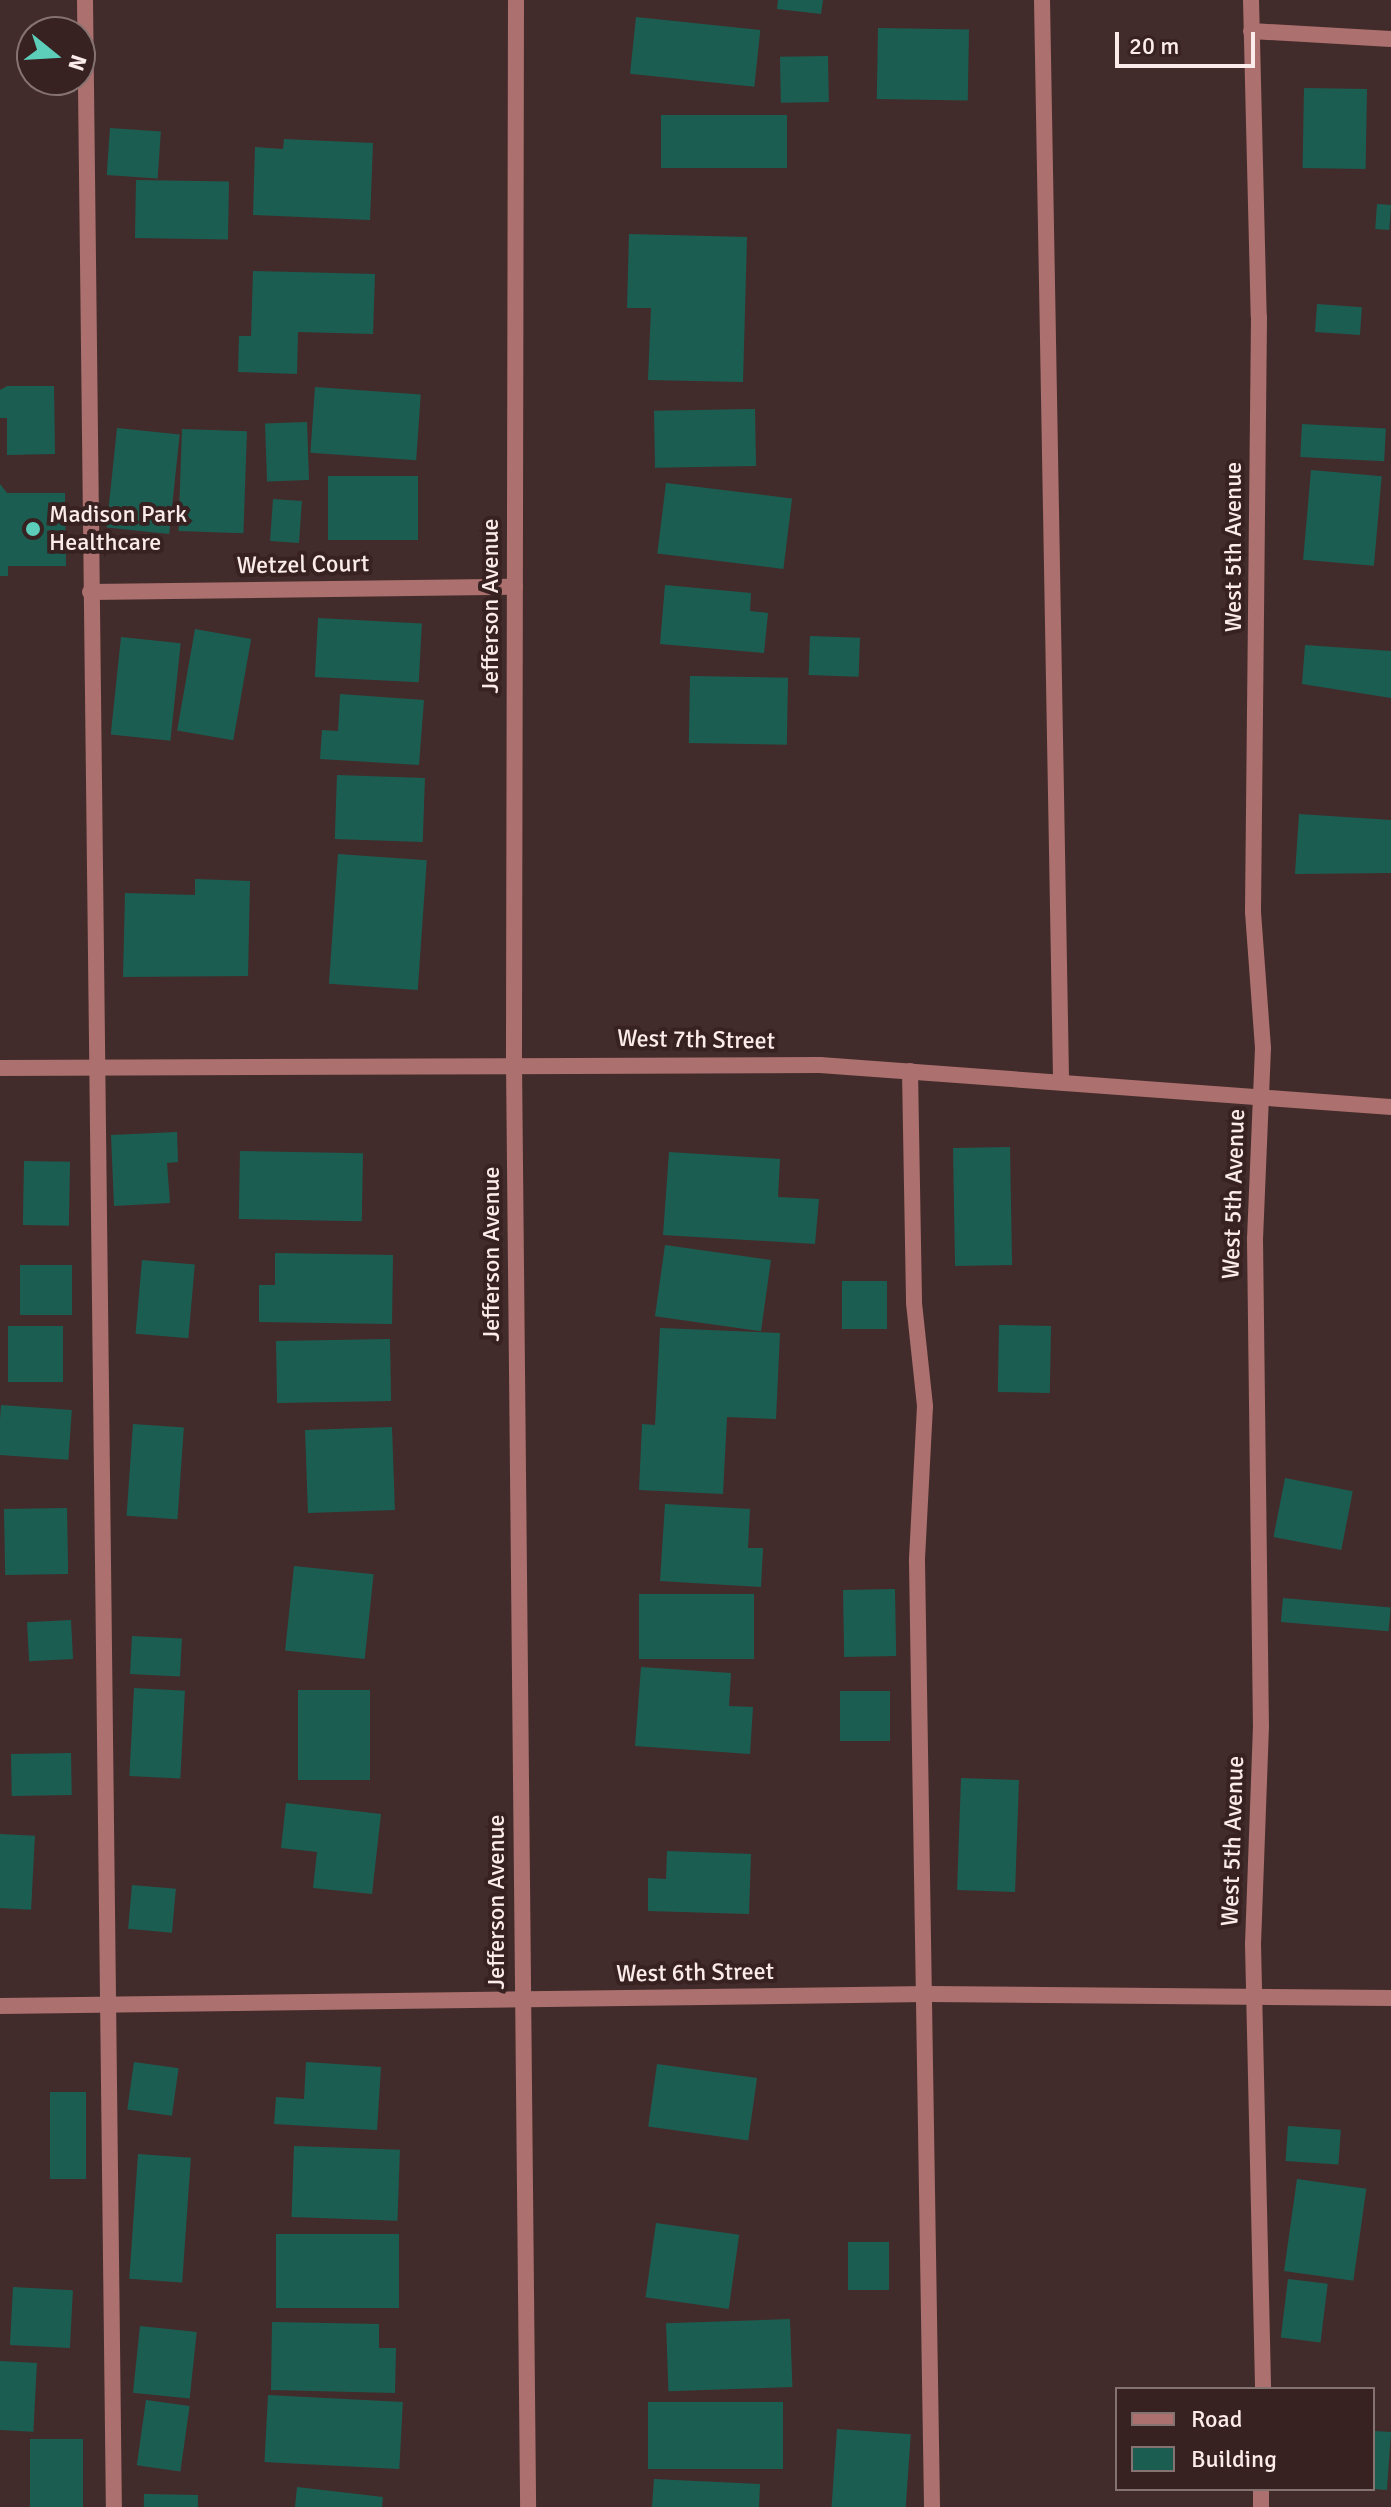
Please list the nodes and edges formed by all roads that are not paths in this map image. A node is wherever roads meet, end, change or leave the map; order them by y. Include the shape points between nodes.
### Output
1 (85, 0) edge
2 (516, 0) edge
3 (1042, 0) edge
4 (1251, 0) edge
5 (1251, 31) junction
6 (1391, 39) edge
7 (515, 587) junction
8 (90, 592) junction
9 (514, 1063) junction
10 (97, 1067) junction
11 (0, 1068) edge
12 (910, 1071) junction
13 (1061, 1082) junction
14 (1261, 1097) junction
15 (1391, 1107) edge
16 (1256, 1993) junction
17 (928, 1994) junction
18 (1391, 1998) edge
19 (521, 1999) junction
20 (109, 2005) junction
21 (0, 2006) edge
22 (1263, 2387) edge
23 (114, 2507) edge
24 (528, 2507) edge
25 (932, 2507) edge

1 - 8 street
2 - 7 street, Jefferson Avenue
3 - 13 street
4 - 5 street, West 5th Avenue
5 - 6 street
5 - 14 street, West 5th Avenue via 1259,347 1253,912
7 - 8 street, Wetzel Court
7 - 9 street, Jefferson Avenue
8 - 10 street
9 - 10 street, West 7th Street
9 - 12 street, West 7th Street
9 - 19 street, Jefferson Avenue
10 - 11 street, West 7th Street
10 - 20 street
12 - 13 street, West 7th Street
12 - 17 street via 914,1303 925,1406 917,1517
13 - 14 street, West 7th Street
14 - 15 street, West 7th Street
14 - 16 street, West 5th Avenue
16 - 17 street, West 6th Street
16 - 18 street, West 6th Street
16 - 22 street, West 5th Avenue
17 - 19 street, West 6th Street
17 - 25 street
19 - 20 street, West 6th Street
19 - 24 street, Jefferson Avenue
20 - 21 street, West 6th Street
20 - 23 street

